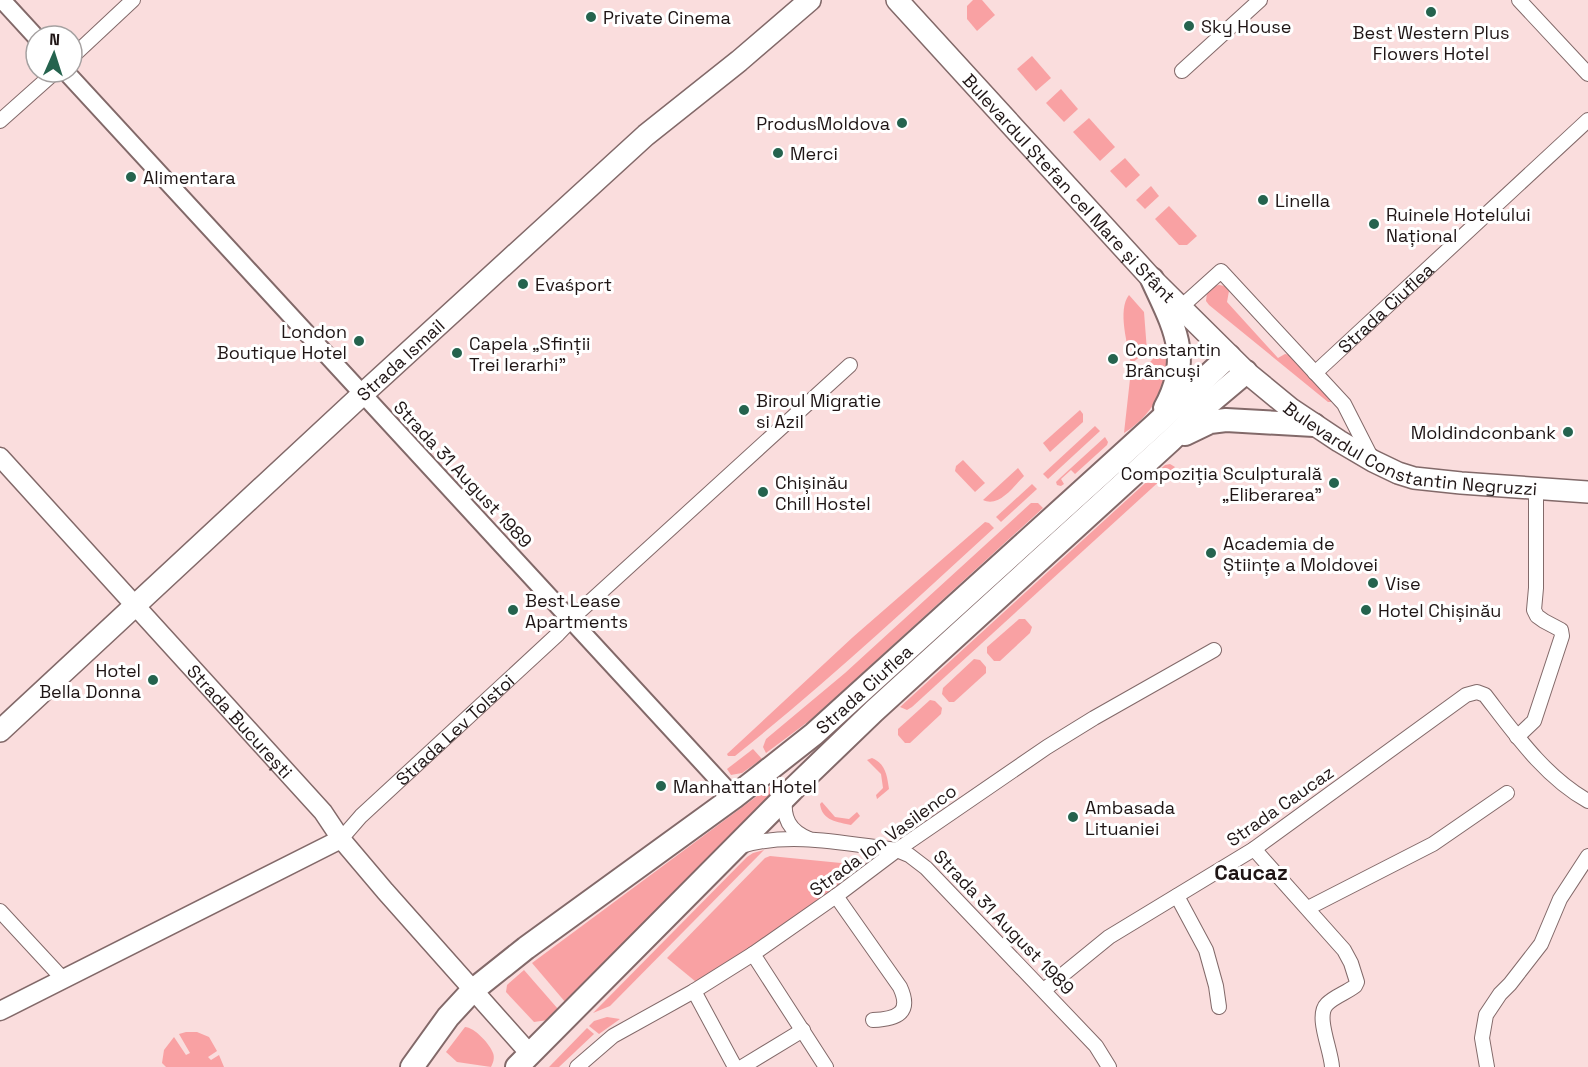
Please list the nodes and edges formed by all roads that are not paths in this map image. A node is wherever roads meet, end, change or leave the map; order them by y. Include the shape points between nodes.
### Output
1 (2, 0) edge
2 (133, 0) edge
3 (810, 0) edge
4 (897, 0) edge
5 (1260, 0) edge
6 (1519, 0) edge
7 (24, 24) edge
8 (84, 46) edge
9 (1182, 71) dead end
10 (1588, 74) edge
11 (42, 84) edge
12 (77, 84) edge
13 (1588, 120) edge
14 (0, 121) edge
15 (1152, 279) junction
16 (1181, 307) junction
17 (1229, 356) junction
18 (850, 364) dead end
19 (1246, 372) junction
20 (1315, 373) junction
21 (363, 394) junction
22 (1314, 425) junction
23 (1163, 433) junction
24 (0, 457) edge
25 (1372, 461) junction
26 (1536, 489) junction
27 (1588, 492) edge
28 (135, 606) junction
29 (572, 620) junction
30 (1214, 650) dead end
31 (0, 731) edge
32 (1517, 737) junction
33 (1507, 793) dead end
34 (734, 796) junction
35 (785, 798) junction
36 (1588, 801) edge
37 (341, 838) junction
38 (811, 840) junction
39 (738, 846) junction
40 (1254, 849) junction
41 (897, 850) junction
42 (1588, 856) edge
43 (836, 896) junction
44 (1177, 896) junction
45 (1308, 908) junction
46 (0, 911) edge
47 (753, 954) junction
48 (63, 979) junction
49 (1044, 990) junction
50 (472, 991) junction
51 (694, 991) junction
52 (1219, 1007) dead end
53 (0, 1011) edge
54 (873, 1020) dead end
55 (803, 1030) junction
56 (524, 1061) edge
57 (412, 1067) edge
58 (577, 1067) edge
59 (735, 1067) edge
60 (742, 1067) edge
61 (826, 1067) edge
62 (1109, 1067) edge
63 (1332, 1067) edge
64 (1487, 1067) edge

1 - 7 street
2 - 8 street
3 - 21 main road, Strada Ismail via 646,135
4 - 15 main road, Bulevardul Ștefan cel Mare și Sfânt
5 - 9 street
6 - 10 street
11 - 14 street
12 - 21 street, Strada 31 August 1989
13 - 20 street, Strada Ciuflea
15 - 16 main road, Bulevardul Ștefan cel Mare și Sfânt
15 - 23 highway via 1172,322 1179,353 1177,385
16 - 17 main road, Bulevardul Ștefan cel Mare și Sfânt
16 - 20 street via 1221,271
17 - 19 main road, Bulevardul Ștefan cel Mare și Sfânt
17 - 23 highway, Strada Ciuflea
18 - 29 street, Strada Lev Tolstoi
19 - 22 main road, Bulevardul Constantin Negruzzi
19 - 23 highway, Strada Ciuflea via 1208,404
20 - 25 street via 1344,404
21 - 28 main road, Strada Ismail
21 - 29 street, Strada 31 August 1989
22 - 23 highway via 1226,420
22 - 25 main road, Bulevardul Constantin Negruzzi
23 - 34 highway, Strada Ciuflea via 798,747
23 - 35 highway, Strada Ciuflea
24 - 28 main road, Strada București
25 - 26 main road, Bulevardul Constantin Negruzzi via 1414,478
26 - 27 main road, Bulevardul Constantin Negruzzi
26 - 32 street via 1534,610 1537,616 1561,630 1562,636 1534,721
28 - 31 main road, Strada Ismail
28 - 37 main road, Strada București via 322,812
29 - 34 street, Strada 31 August 1989
29 - 37 street, Strada Lev Tolstoi
30 - 41 street, Strada Ion Vasilenco via 1047,747
32 - 36 street via 1561,783
32 - 40 street, Strada Caucaz via 1485,695 1466,695
33 - 45 street via 1432,843
34 - 50 highway, Strada Ciuflea
35 - 38 street via 789,825
35 - 39 highway, Strada Ciuflea
37 - 48 main road, Strada Lev Tolstoi
37 - 50 main road, Strada București
38 - 39 street, Strada 31 August 1989 via 774,840
38 - 41 street, Strada 31 August 1989
39 - 56 highway, Strada Ciuflea
40 - 44 street, Strada Caucaz
40 - 45 street
41 - 43 street, Strada Ion Vasilenco
41 - 49 street, Strada 31 August 1989 via 926,868
42 - 64 street via 1560,899 1541,944 1486,1015 1482,1038
43 - 47 street, Strada Ion Vasilenco
43 - 54 street via 905,999 901,1013
44 - 49 street, Strada Caucaz via 1109,937
44 - 52 street via 1206,950
45 - 63 street via 1344,950 1356,977 1355,986 1329,1001 1322,1011
46 - 48 street
47 - 51 street, Strada Ion Vasilenco
47 - 55 street
48 - 53 main road, Strada Lev Tolstoi
49 - 62 street, Strada 31 August 1989 via 1096,1046
50 - 56 main road, Strada București
50 - 57 highway, Strada Ciuflea
51 - 58 street, Strada Ion Vasilenco via 613,1036
51 - 59 street
55 - 60 street
55 - 61 street

